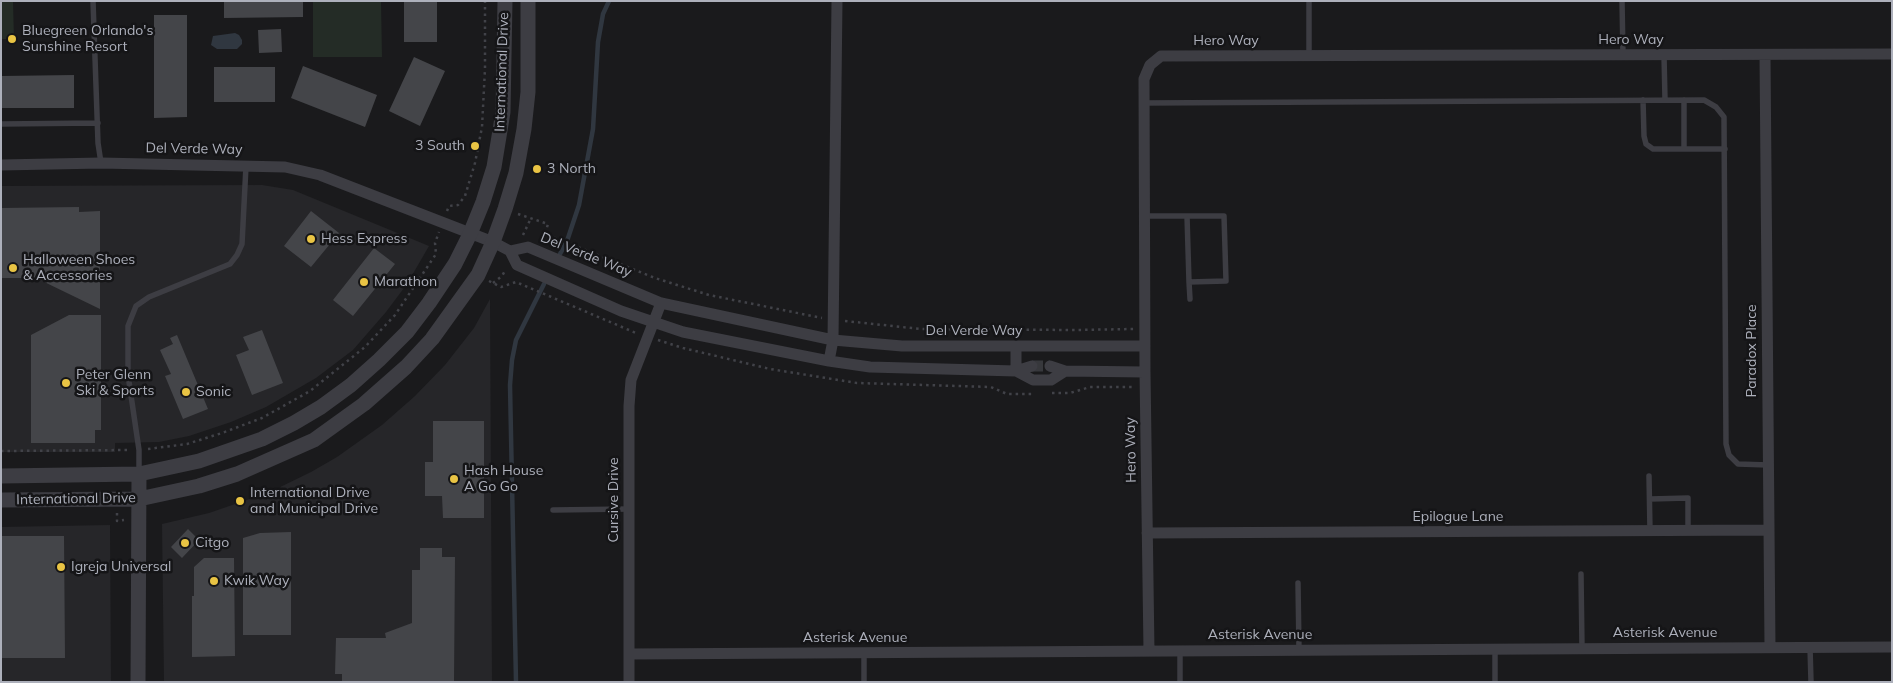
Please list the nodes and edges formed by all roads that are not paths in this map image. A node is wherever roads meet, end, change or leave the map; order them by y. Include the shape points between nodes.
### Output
1 (93, 1) edge
2 (505, 1) edge
3 (528, 1) edge
4 (837, 1) edge
5 (1309, 1) edge
6 (1622, 1) edge
7 (1892, 54) edge
8 (1623, 55) junction
9 (1664, 55) junction
10 (1765, 55) junction
11 (1309, 56) junction
12 (1643, 100) junction
13 (1665, 100) junction
14 (1684, 100) junction
15 (1144, 103) junction
16 (98, 123) junction
17 (1, 124) edge
18 (1684, 149) junction
19 (1724, 149) junction
20 (1, 164) edge
21 (101, 164) junction
22 (246, 165) junction
23 (1144, 216) junction
24 (1187, 216) junction
25 (470, 234) junction
26 (493, 242) junction
27 (510, 251) junction
28 (1189, 282) junction
29 (1190, 299) dead end
30 (661, 302) junction
31 (653, 322) junction
32 (834, 340) junction
33 (1016, 346) junction
34 (1145, 346) junction
35 (829, 361) junction
36 (1032, 366) tunnel mouth
37 (1050, 366) tunnel mouth
38 (1016, 370) junction
39 (1065, 372) junction
40 (1145, 372) junction
41 (1768, 465) junction
42 (140, 474) junction
43 (1, 476) edge
44 (1649, 476) dead end
45 (139, 499) junction
46 (1650, 499) junction
47 (1, 500) edge
48 (629, 509) junction
49 (553, 510) dead end
50 (1688, 530) junction
51 (1769, 530) junction
52 (1650, 531) junction
53 (1147, 533) junction
54 (1581, 574) dead end
55 (1298, 583) dead end
56 (1770, 647) junction
57 (1810, 647) junction
58 (1892, 647) edge
59 (1582, 648) junction
60 (1495, 649) junction
61 (1180, 650) junction
62 (1299, 650) junction
63 (1149, 651) junction
64 (864, 652) junction
65 (629, 654) junction
66 (138, 682) edge
67 (629, 682) edge
68 (864, 682) edge
69 (1180, 682) edge
70 (1495, 682) edge
71 (1811, 682) edge

1 - 16 lane
2 - 25 street, International Drive via 505,76 500,138 494,167
3 - 26 street, International Drive via 528,92 524,129 516,173
4 - 32 street
5 - 11 lane
6 - 8 lane
7 - 10 street, Hero Way
8 - 9 street, Hero Way
8 - 11 street, Hero Way
9 - 10 street, Hero Way
9 - 13 lane
10 - 41 street, Paradox Place
11 - 15 street, Hero Way via 1161,56 1150,65 1144,79
12 - 13 lane
12 - 15 lane
12 - 18 lane via 1646,144 1653,149
13 - 14 lane
14 - 18 lane
14 - 19 lane via 1704,100 1724,117
15 - 23 street, Hero Way
16 - 17 lane
16 - 21 lane
18 - 19 lane
19 - 41 lane via 1726,444 1729,455 1738,464
20 - 21 street, Del Verde Way
21 - 22 street, Del Verde Way
22 - 25 street, Del Verde Way via 285,167 320,176
22 - 42 lane via 242,244 230,264 149,297 136,306 128,326 128,375
23 - 24 lane
23 - 34 street, Hero Way
24 - 28 lane
24 - 28 lane via 1224,216 1226,281
25 - 26 street, Del Verde Way
25 - 42 street, International Drive via 455,264 407,332 351,385 321,407 270,435 234,449 199,461
26 - 27 street, Del Verde Way
26 - 45 street, International Drive via 478,275 432,339 386,386 341,421 314,440 238,474
27 - 30 street, Del Verde Way via 528,247
27 - 31 street via 517,265
28 - 29 lane
30 - 31 street, Cursive Drive
30 - 32 street, Del Verde Way
31 - 35 street via 683,332
31 - 48 street, Cursive Drive via 631,380 628,406
32 - 33 street, Del Verde Way via 902,346
32 - 35 street
33 - 34 street, Del Verde Way
33 - 38 street
34 - 40 street, Hero Way
35 - 38 street via 870,367
36 - 38 street
37 - 39 street
38 - 39 street via 1033,380 1051,380
39 - 40 street
40 - 53 street, Hero Way
41 - 51 street, Paradox Place
42 - 43 street, International Drive
42 - 45 street
44 - 46 lane
45 - 47 street, International Drive
45 - 66 street
46 - 50 lane via 1688,498
46 - 52 lane
48 - 49 lane
48 - 65 street, Cursive Drive
50 - 51 street, Epilogue Lane
50 - 52 street, Epilogue Lane
51 - 56 street, Paradox Place
52 - 53 street, Epilogue Lane
53 - 63 street, Hero Way
54 - 59 lane
55 - 62 lane
56 - 57 street, Asterisk Avenue
56 - 59 street, Asterisk Avenue
57 - 58 street, Asterisk Avenue
57 - 71 lane
59 - 60 street, Asterisk Avenue
60 - 62 street, Asterisk Avenue
60 - 70 lane
61 - 62 street, Asterisk Avenue
61 - 63 street, Asterisk Avenue
61 - 69 lane
63 - 64 street, Asterisk Avenue
64 - 65 street, Asterisk Avenue
64 - 68 lane
65 - 67 street, Cursive Drive

